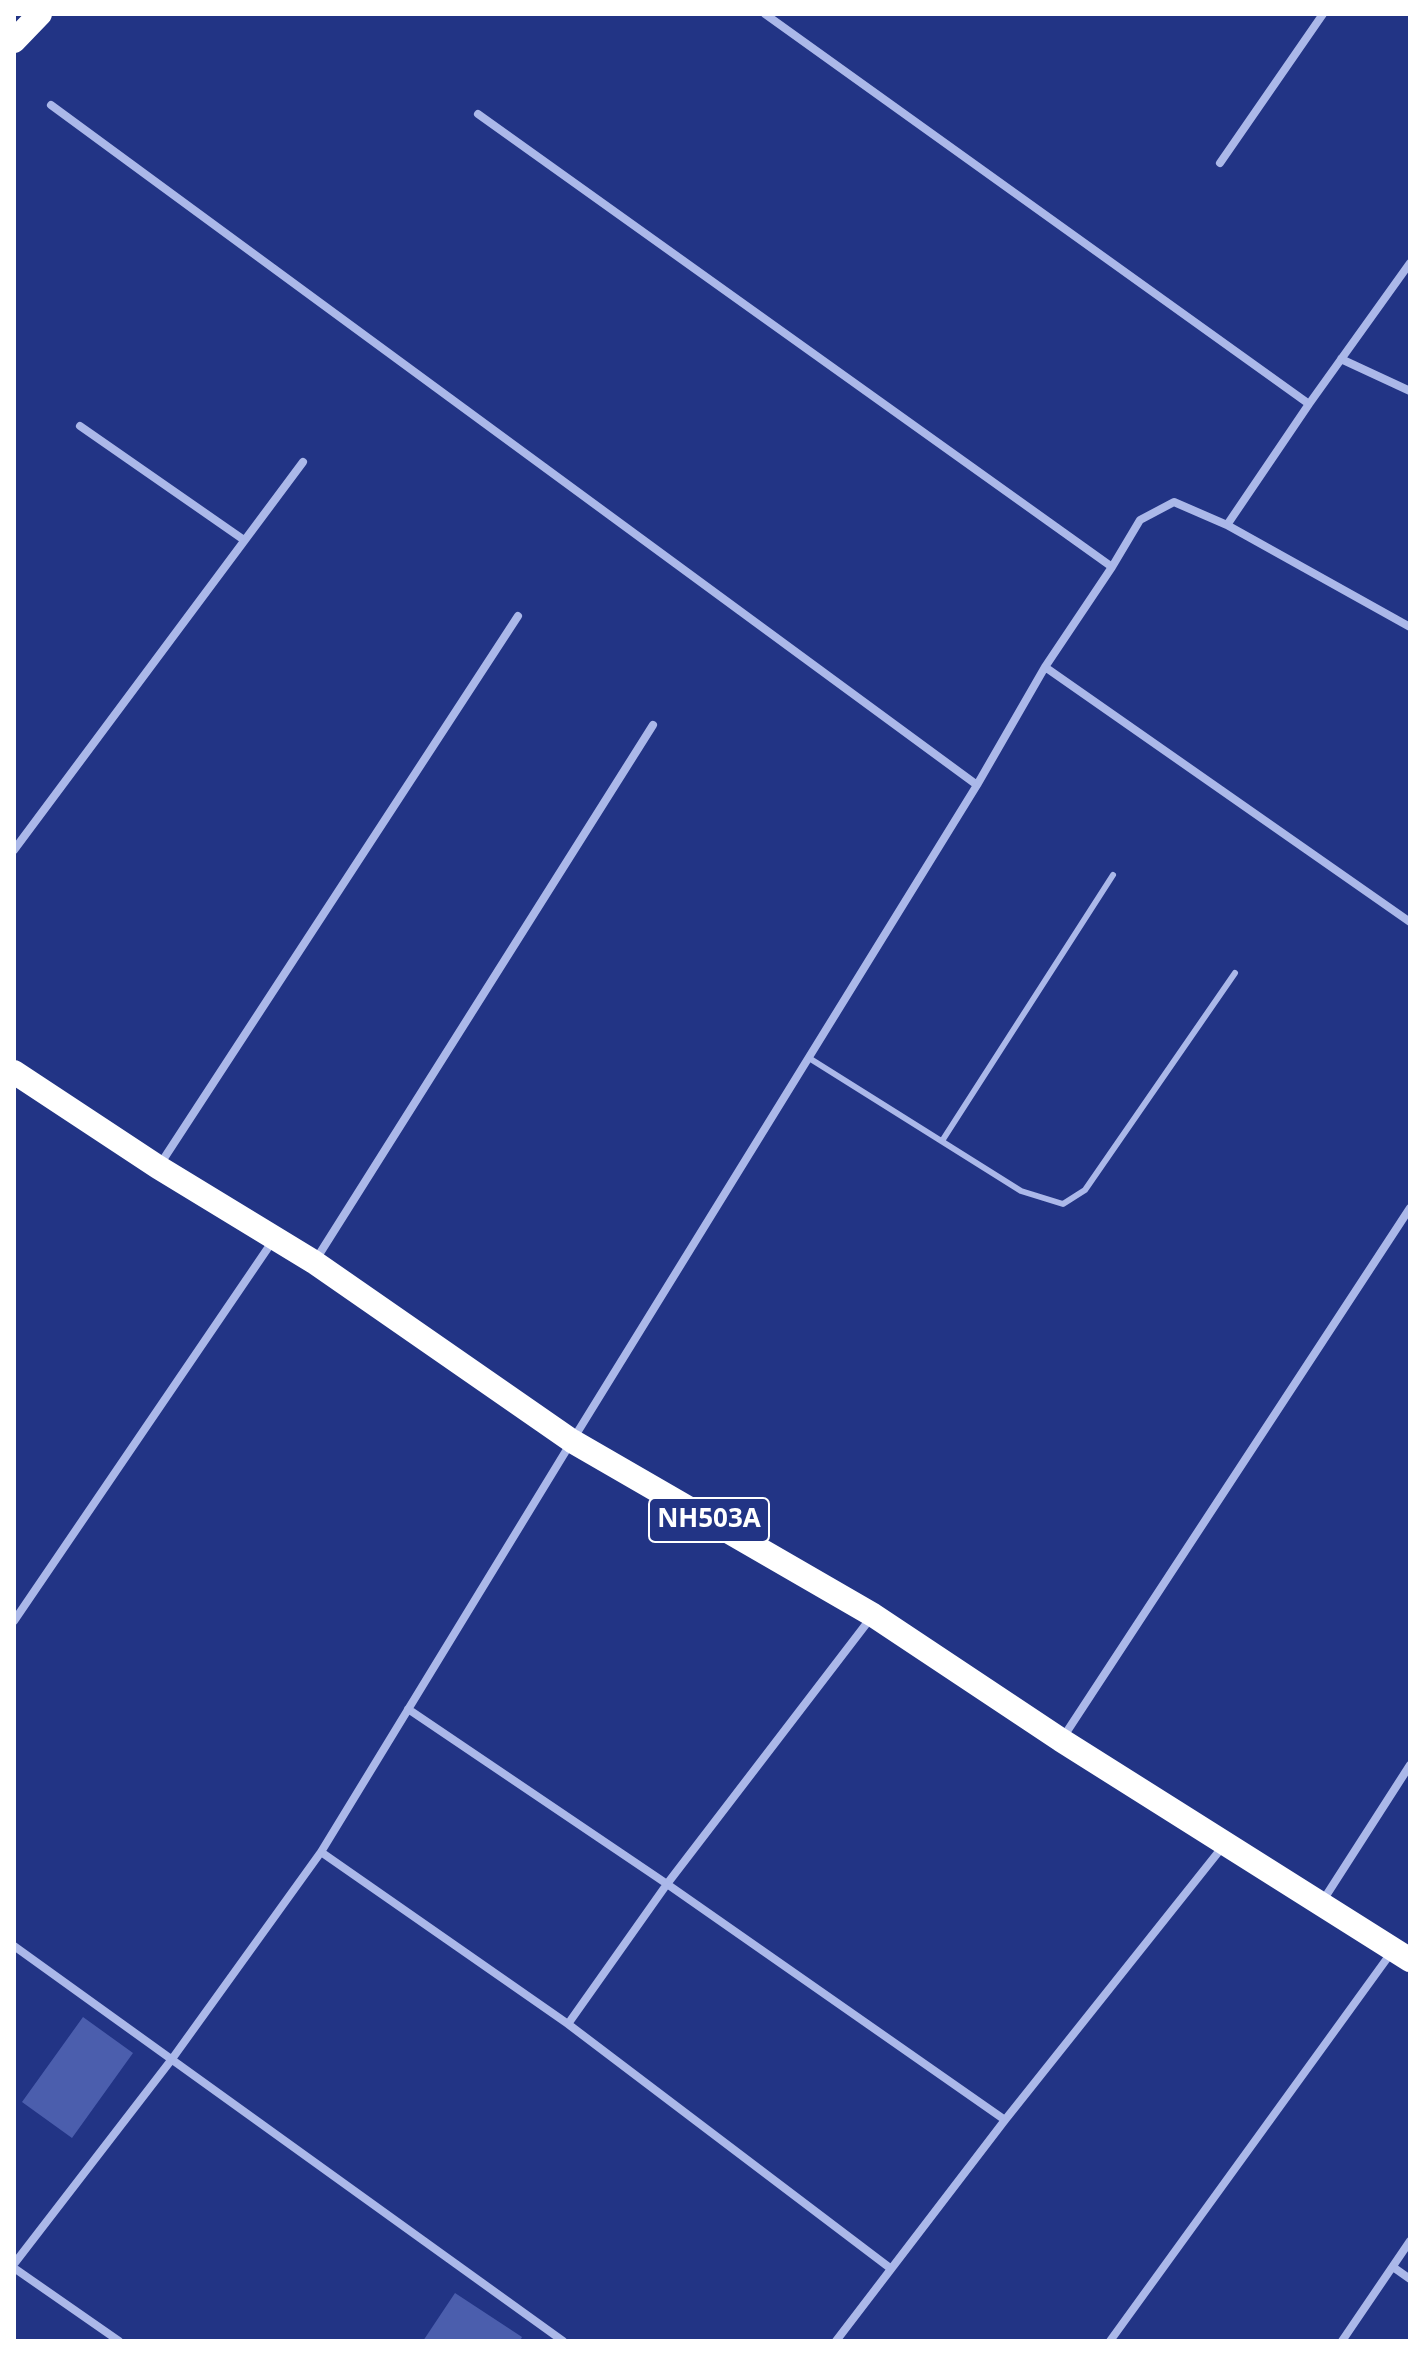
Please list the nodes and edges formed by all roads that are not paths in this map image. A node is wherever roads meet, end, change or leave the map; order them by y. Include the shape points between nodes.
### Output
1 (40, 14) edge
2 (765, 14) edge
3 (1323, 14) edge
4 (14, 41) edge
5 (51, 105) dead end
6 (478, 114) dead end
7 (1220, 163) dead end
8 (1410, 263) edge
9 (1341, 359) junction
10 (1410, 391) edge
11 (1309, 404) junction
12 (80, 426) dead end
13 (303, 462) dead end
14 (1227, 525) junction
15 (244, 540) junction
16 (1112, 567) junction
17 (518, 616) dead end
18 (1410, 627) edge
19 (1045, 667) junction
20 (653, 725) dead end
21 (977, 785) junction
22 (14, 850) edge
23 (1113, 875) dead end
24 (1410, 922) edge
25 (1235, 973) dead end
26 (809, 1058) junction
27 (14, 1072) edge
28 (942, 1141) junction
29 (158, 1167) junction
30 (1410, 1208) edge
31 (275, 1238) junction
32 (314, 1262) junction
33 (572, 1441) junction
34 (873, 1615) junction
35 (14, 1621) edge
36 (408, 1709) junction
37 (1061, 1740) junction
38 (1410, 1765) edge
39 (1225, 1844) junction
40 (321, 1852) junction
41 (667, 1884) junction
42 (1321, 1904) junction
43 (14, 1946) edge
44 (1402, 1955) edge
45 (568, 2024) junction
46 (172, 2059) junction
47 (1005, 2120) junction
48 (1410, 2241) edge
49 (14, 2266) edge
50 (1393, 2267) junction
51 (890, 2268) junction
52 (1410, 2279) edge
53 (119, 2341) edge
54 (563, 2341) edge
55 (836, 2341) edge
56 (1110, 2341) edge
57 (1342, 2341) edge

1 - 4 highway
2 - 11 street
3 - 7 street
5 - 21 street
6 - 16 street
8 - 9 street
9 - 10 street
9 - 11 street
11 - 14 street
12 - 15 street
13 - 15 street
14 - 16 street via 1174,502 1140,520
14 - 18 street
15 - 22 street
16 - 19 street
17 - 29 street
19 - 21 street
19 - 24 street
20 - 32 street
21 - 26 street
23 - 28 lane
25 - 28 lane via 1085,1190 1063,1204 1021,1191
26 - 28 lane
26 - 33 street
27 - 29 highway, NH503A
29 - 31 highway, NH503A
30 - 37 street
31 - 32 highway, NH503A
31 - 35 street
32 - 33 highway, NH503A
33 - 34 highway, NH503A
33 - 36 street
34 - 37 highway, NH503A
34 - 41 street
36 - 40 street
36 - 41 street
37 - 39 highway, NH503A
38 - 42 street
39 - 42 highway, NH503A
39 - 47 street
40 - 45 street
40 - 46 street
41 - 45 street
41 - 47 street
42 - 44 highway, NH503A
43 - 46 street
44 - 56 street
45 - 51 street
46 - 49 street
46 - 54 street
47 - 51 street
48 - 50 street
49 - 53 street
50 - 52 street
50 - 57 street
51 - 55 street

